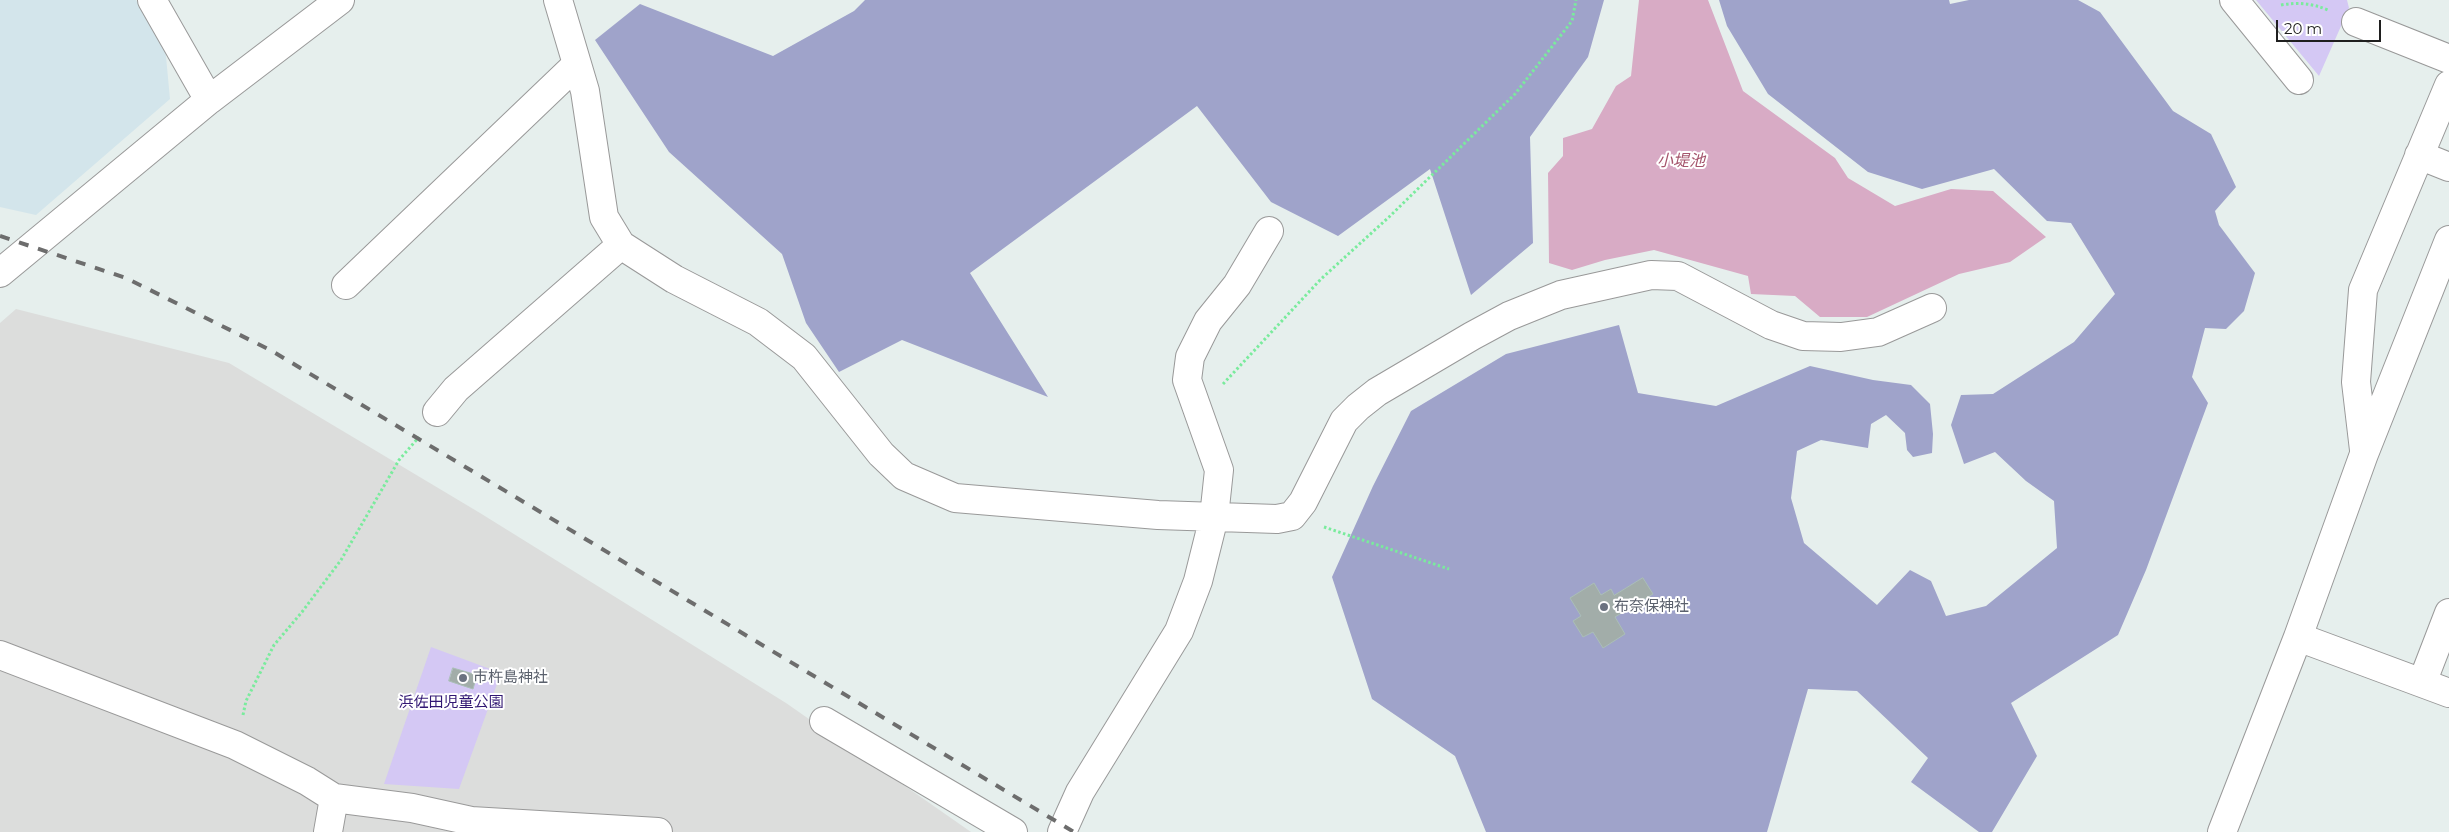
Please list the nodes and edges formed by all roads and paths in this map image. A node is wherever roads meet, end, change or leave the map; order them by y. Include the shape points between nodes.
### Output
1 (152, 0) edge
2 (340, 0) edge
3 (558, 0) edge
4 (1576, 0) edge
5 (2234, 0) edge
6 (2356, 22) dead end
7 (2449, 60) edge
8 (576, 65) junction
9 (2299, 80) dead end
10 (2449, 85) edge
11 (209, 100) junction
12 (2419, 155) junction
13 (2449, 167) edge
14 (1269, 231) dead end
15 (2449, 240) edge
16 (621, 245) junction
17 (0, 273) edge
18 (346, 284) dead end
19 (1932, 308) dead end
20 (1198, 410) junction
21 (437, 412) joint
22 (2364, 454) junction
23 (1292, 516) junction
24 (1214, 517) junction
25 (1448, 569) dead end
26 (2449, 613) edge
27 (2298, 637) junction
28 (0, 655) edge
29 (2422, 683) junction
30 (2449, 693) edge
31 (824, 721) dead end
32 (234, 745) junction
33 (334, 798) junction
34 (328, 832) edge
35 (658, 832) edge
36 (1013, 832) edge
37 (1062, 832) edge
38 (2222, 832) edge

1 - 11 street
2 - 11 street
3 - 8 street
4 - 20 path via 1572,21 1515,94 1321,279
5 - 9 street
6 - 7 street
8 - 16 street via 585,91 604,217
8 - 18 street
10 - 12 street
11 - 17 street
12 - 13 street
12 - 22 street via 2363,290 2356,382
14 - 20 street via 1237,284 1208,321 1190,357 1188,380
15 - 22 street
16 - 21 street via 463,382
16 - 24 street via 674,278 758,322 804,357 881,454 904,476 955,498 1051,508
19 - 23 street via 1878,332 1803,336 1772,325 1678,276 1651,275 1561,295 1508,316 1377,392 1358,407 1344,421 1303,502
20 - 24 street via 1219,470
21 - 32 path via 419,439 399,460 341,560 274,645 246,701
22 - 27 street
23 - 24 street via 1277,519
23 - 25 path
24 - 37 street via 1198,580 1179,631 1080,792
26 - 29 street
27 - 29 street
27 - 38 street
28 - 32 street
29 - 30 street
31 - 36 street
32 - 33 street
33 - 34 street
33 - 35 street via 412,808 471,821

